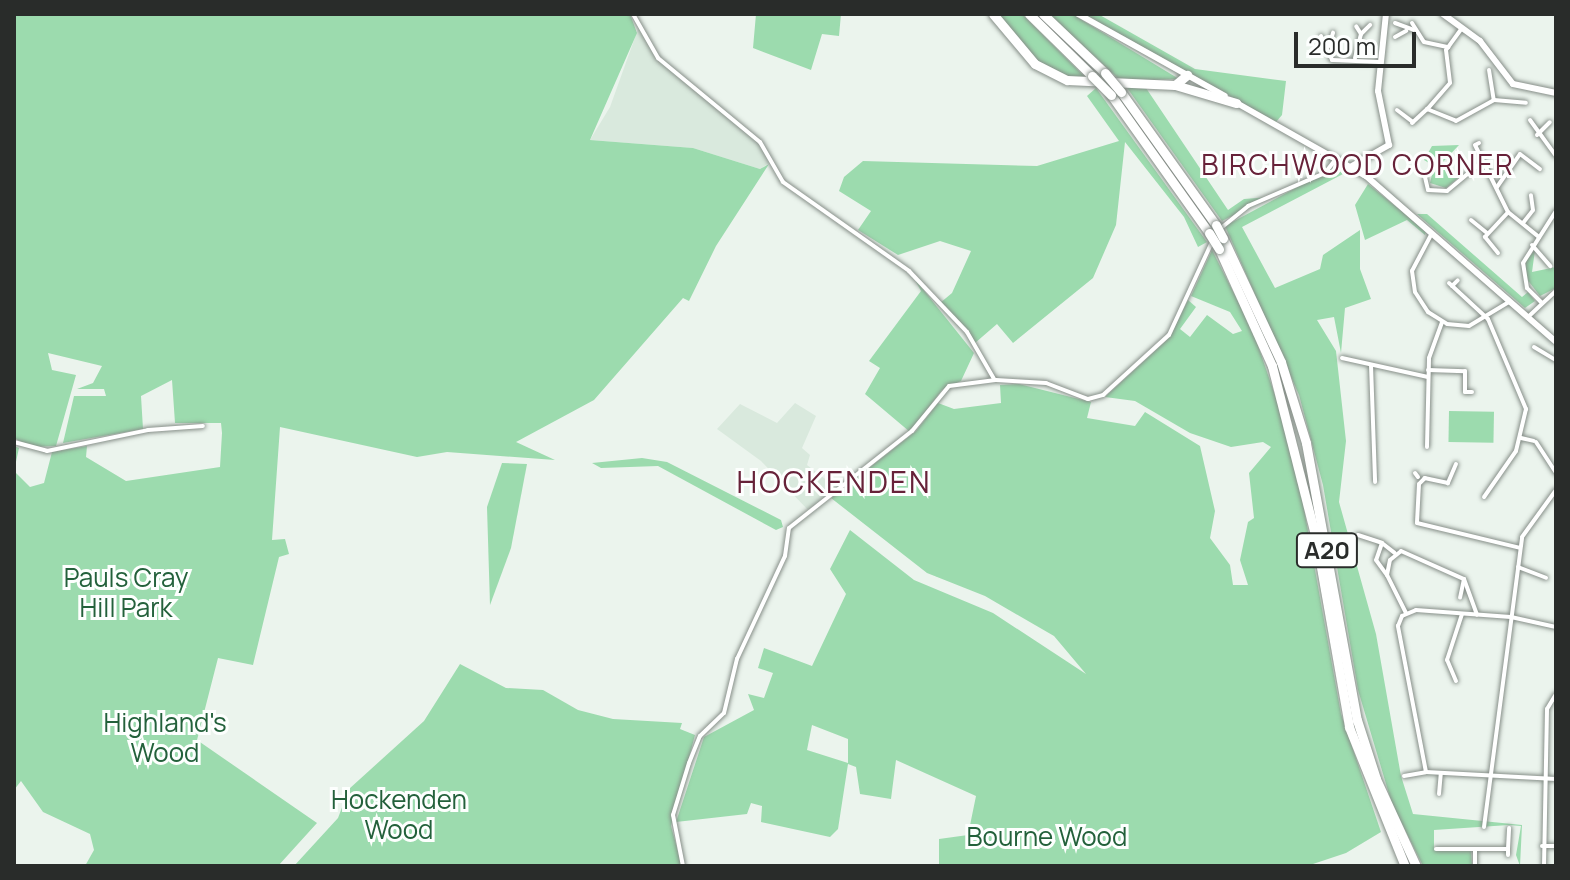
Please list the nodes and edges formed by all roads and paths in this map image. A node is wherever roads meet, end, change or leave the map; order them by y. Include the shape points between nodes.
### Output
1 (633, 14) edge
2 (993, 14) edge
3 (1029, 14) edge
4 (1043, 14) edge
5 (1078, 14) edge
6 (1386, 14) edge
7 (1443, 14) edge
8 (1395, 23) dead end
9 (1370, 25) dead end
10 (1356, 26) dead end
11 (1462, 28) junction
12 (1406, 31) junction
13 (1333, 33) dead end
14 (1361, 34) junction
15 (1321, 36) dead end
16 (1395, 37) dead end
17 (1329, 46) junction
18 (1448, 47) junction
19 (1355, 58) junction
20 (1379, 62) junction
21 (1486, 72) dead end
22 (1187, 75) junction
23 (1175, 85) junction
24 (1116, 93) junction
25 (1556, 93) edge
26 (1494, 100) junction
27 (1236, 103) junction
28 (1526, 103) dead end
29 (1427, 109) junction
30 (1397, 110) dead end
31 (1530, 120) dead end
32 (1550, 122) dead end
33 (1537, 135) junction
34 (1475, 143) dead end
35 (1556, 156) edge
36 (1336, 159) junction
37 (1362, 160) junction
38 (1482, 162) junction
39 (1350, 167) junction
40 (1540, 169) dead end
41 (1358, 171) junction
42 (1425, 177) dead end
43 (1497, 187) junction
44 (1531, 195) dead end
45 (1556, 211) edge
46 (1508, 212) junction
47 (1471, 220) dead end
48 (1523, 223) junction
49 (1213, 229) junction
50 (1432, 233) junction
51 (1487, 233) junction
52 (1539, 237) junction
53 (1532, 245) junction
54 (1498, 253) dead end
55 (1550, 266) dead end
56 (1458, 280) dead end
57 (1556, 291) edge
58 (1509, 302) junction
59 (1541, 302) junction
60 (1528, 317) junction
61 (1488, 319) junction
62 (1442, 322) junction
63 (1556, 342) edge
64 (1534, 347) dead end
65 (1342, 358) dead end
66 (1556, 360) edge
67 (1371, 365) junction
68 (984, 370) junction
69 (1428, 370) junction
70 (1428, 377) junction
71 (996, 380) junction
72 (982, 381) junction
73 (1472, 392) dead end
74 (203, 426) dead end
75 (1521, 438) junction
76 (14, 442) edge
77 (1427, 447) dead end
78 (1456, 464) dead end
79 (1556, 473) edge
80 (1425, 478) junction
81 (1375, 482) dead end
82 (1419, 484) junction
83 (1556, 490) edge
84 (1484, 497) dead end
85 (1358, 535) dead end
86 (1382, 543) junction
87 (1520, 548) junction
88 (1395, 553) junction
89 (1518, 567) junction
90 (1387, 575) junction
91 (1546, 578) dead end
92 (1464, 579) junction
93 (1460, 598) dead end
94 (1406, 613) junction
95 (1462, 614) junction
96 (1477, 615) junction
97 (1511, 617) junction
98 (1556, 627) edge
99 (1456, 681) dead end
100 (1556, 694) edge
101 (1426, 772) junction
102 (1441, 773) junction
103 (1404, 776) dead end
104 (1489, 778) junction
105 (1556, 779) edge
106 (1545, 781) junction
107 (1439, 794) dead end
108 (1484, 827) dead end
109 (1509, 828) dead end
110 (1542, 846) junction
111 (1556, 846) edge
112 (1436, 849) dead end
113 (1475, 849) junction
114 (1405, 865) edge
115 (683, 866) edge
116 (1416, 866) edge
117 (1475, 866) edge
118 (1544, 866) edge

1 - 68 street via 658,58 750,132 783,182 909,271 967,332
2 - 23 highway via 1035,64 1067,80
3 - 24 highway, A20, bridge
4 - 24 highway, A20, bridge via 1105,73
5 - 22 main road
6 - 20 main road
7 - 11 main road
8 - 12 street
9 - 14 street
10 - 14 street
11 - 18 street
11 - 25 main road via 1489,51 1513,84
12 - 16 street
12 - 18 street via 1413,27 1424,42
13 - 17 street
14 - 19 street
15 - 17 street
17 - 19 street via 1332,60
18 - 29 street via 1451,80
19 - 20 street
20 - 37 main road via 1389,145
21 - 26 street
22 - 23 highway
22 - 27 main road
23 - 27 highway
24 - 49 highway, A20
24 - 49 highway, A20
26 - 28 street
26 - 29 street via 1462,121
27 - 36 main road
29 - 30 street via 1412,122
31 - 33 street
32 - 33 street
33 - 35 street
34 - 38 street
36 - 39 main road
36 - 71 street via 1325,173 1227,220 1169,335 1103,395 1088,399 1046,383
37 - 39 main road
37 - 41 main road
38 - 42 street via 1447,191 1428,190
38 - 43 street
39 - 41 main road
40 - 43 street via 1520,154
41 - 50 main road
43 - 46 street
44 - 48 street via 1533,210
45 - 52 street
46 - 48 street
46 - 51 street
47 - 51 street
48 - 52 street
49 - 114 highway, A20, bridge via 1272,366 1316,539 1349,727
49 - 116 highway, A20, bridge via 1223,238 1285,376 1306,443 1357,720
50 - 58 main road
50 - 62 street via 1416,256 1412,278 1418,300
51 - 54 street via 1485,241
52 - 53 street
53 - 55 street
53 - 59 street via 1522,270
56 - 61 street via 1451,285
57 - 59 street
58 - 60 main road
58 - 61 street
59 - 60 street
60 - 63 main road
61 - 62 street via 1469,326
61 - 75 street via 1524,401
62 - 69 street
64 - 66 street
65 - 67 street
67 - 70 street
67 - 81 street
68 - 71 street
68 - 72 street
69 - 70 street
69 - 73 street via 1465,371 1465,392
70 - 77 street
71 - 72 street
72 - 115 street via 942,390 912,431 789,528 785,556 749,626 724,713 702,734 673,815
74 - 76 street via 148,430 47,451
75 - 79 street via 1535,441
75 - 84 street
78 - 80 street via 1448,483
80 - 82 street
80 - 82 street via 1417,475
82 - 87 street via 1417,523
83 - 87 street
85 - 86 street
86 - 88 street
86 - 90 street via 1376,560
87 - 89 street
88 - 90 street
88 - 92 street via 1410,551
89 - 91 street
89 - 97 street
90 - 94 street
92 - 93 street
92 - 96 street
94 - 95 street
94 - 101 street via 1398,626
95 - 96 street
95 - 99 street via 1447,660
96 - 97 street
97 - 98 street
97 - 104 street
100 - 106 street via 1547,709
101 - 102 street
101 - 103 street
102 - 104 street
102 - 107 street
104 - 106 street
104 - 108 street
105 - 106 street
106 - 110 street
109 - 113 street via 1508,852
110 - 111 street
110 - 118 street
112 - 113 street
113 - 117 street

